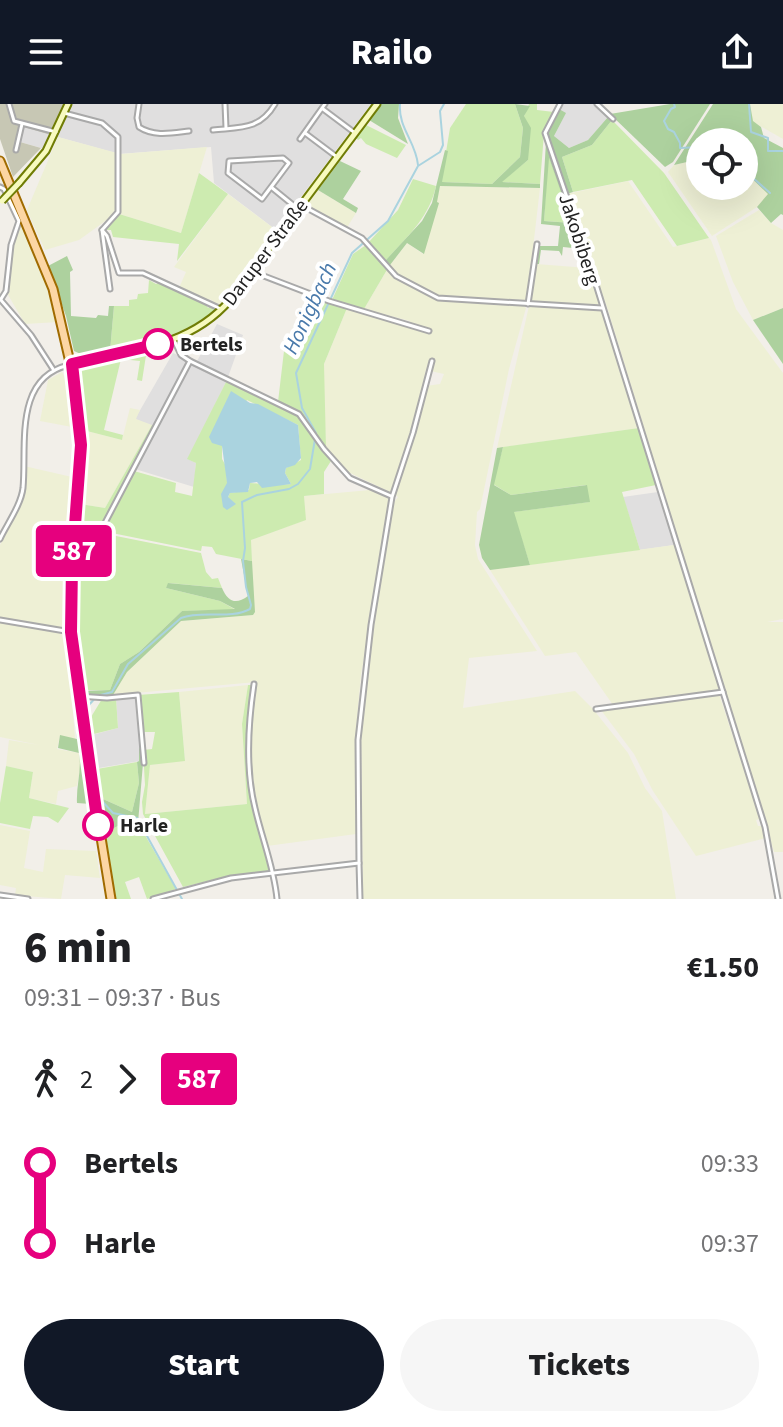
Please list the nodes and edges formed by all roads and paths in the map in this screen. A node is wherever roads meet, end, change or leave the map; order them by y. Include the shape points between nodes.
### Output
1 (9, 104) edge
2 (68, 104) edge
3 (139, 104) edge
4 (225, 104) edge
5 (275, 104) edge
6 (377, 104) edge
7 (560, 104) edge
8 (597, 104) edge
9 (324, 106) edge
10 (64, 113) junction
11 (613, 119) dead end
12 (22, 124) junction
13 (226, 128) junction
14 (213, 130) dead end
15 (189, 131) dead end
16 (56, 132) junction
17 (305, 133) junction
18 (355, 133) junction
19 (300, 139) dead end
20 (16, 150) dead end
21 (338, 158) junction
22 (0, 161) edge
23 (0, 187) edge
24 (271, 187) junction
25 (1, 202) edge
26 (300, 207) junction
27 (102, 230) junction
28 (537, 244) dead end
29 (251, 271) junction
30 (110, 289) dead end
31 (0, 299) edge
32 (528, 304) junction
33 (602, 308) junction
34 (222, 310) junction
35 (429, 331) dead end
36 (174, 340) junction
37 (190, 361) junction
38 (432, 361) dead end
39 (72, 364) junction
40 (54, 369) junction
41 (392, 497) junction
42 (0, 539) edge
43 (86, 559) dead end
44 (0, 620) edge
45 (71, 632) junction
46 (254, 684) dead end
47 (723, 692) junction
48 (78, 696) junction
49 (596, 709) dead end
50 (144, 763) dead end
51 (359, 863) junction
52 (275, 872) junction
53 (0, 895) edge
54 (28, 899) edge
55 (111, 899) edge
56 (153, 899) edge
57 (277, 899) edge
58 (360, 899) edge
59 (778, 899) edge

1 - 12 street via 14,121
2 - 10 street
3 - 15 street via 137,118 144,131
4 - 13 street
5 - 13 street via 257,124
6 - 18 street, Daruper Straße
7 - 33 street, Jakobiberg via 545,133
8 - 11 street
9 - 17 street
9 - 18 street
10 - 16 street
10 - 27 street via 102,123 117,135 118,212
12 - 16 street
12 - 20 street
13 - 14 street
16 - 25 street, bridge via 39,161
17 - 19 street
17 - 21 street
18 - 21 street, Daruper Straße
21 - 26 street, Daruper Straße
22 - 39 main road via 48,275
23 - 31 street via 19,221
24 - 24 street via 289,163 283,158 227,164 228,173 262,199
24 - 26 street, Jakobiberg
26 - 29 street, Daruper Straße
26 - 32 street, Jakobiberg via 366,243 396,276 438,298
27 - 30 street
27 - 34 street via 119,273 143,273
28 - 32 street
29 - 34 street, Daruper Straße
29 - 35 street
31 - 40 street
32 - 33 street, Jakobiberg
33 - 47 street
34 - 36 street, Daruper Straße
36 - 37 street
36 - 39 street, Daruper Straße
37 - 41 street via 299,414 350,478
37 - 43 street
38 - 41 street
39 - 40 street
39 - 45 main road via 81,445
40 - 42 street via 37,386 24,420 23,489
41 - 51 street via 359,725
44 - 45 street
45 - 48 main road
46 - 52 street via 248,724 254,807
47 - 49 street
47 - 59 street via 765,827
48 - 50 street via 138,695
48 - 55 main road
51 - 52 street
51 - 58 street
52 - 56 street
52 - 57 street
53 - 54 street

